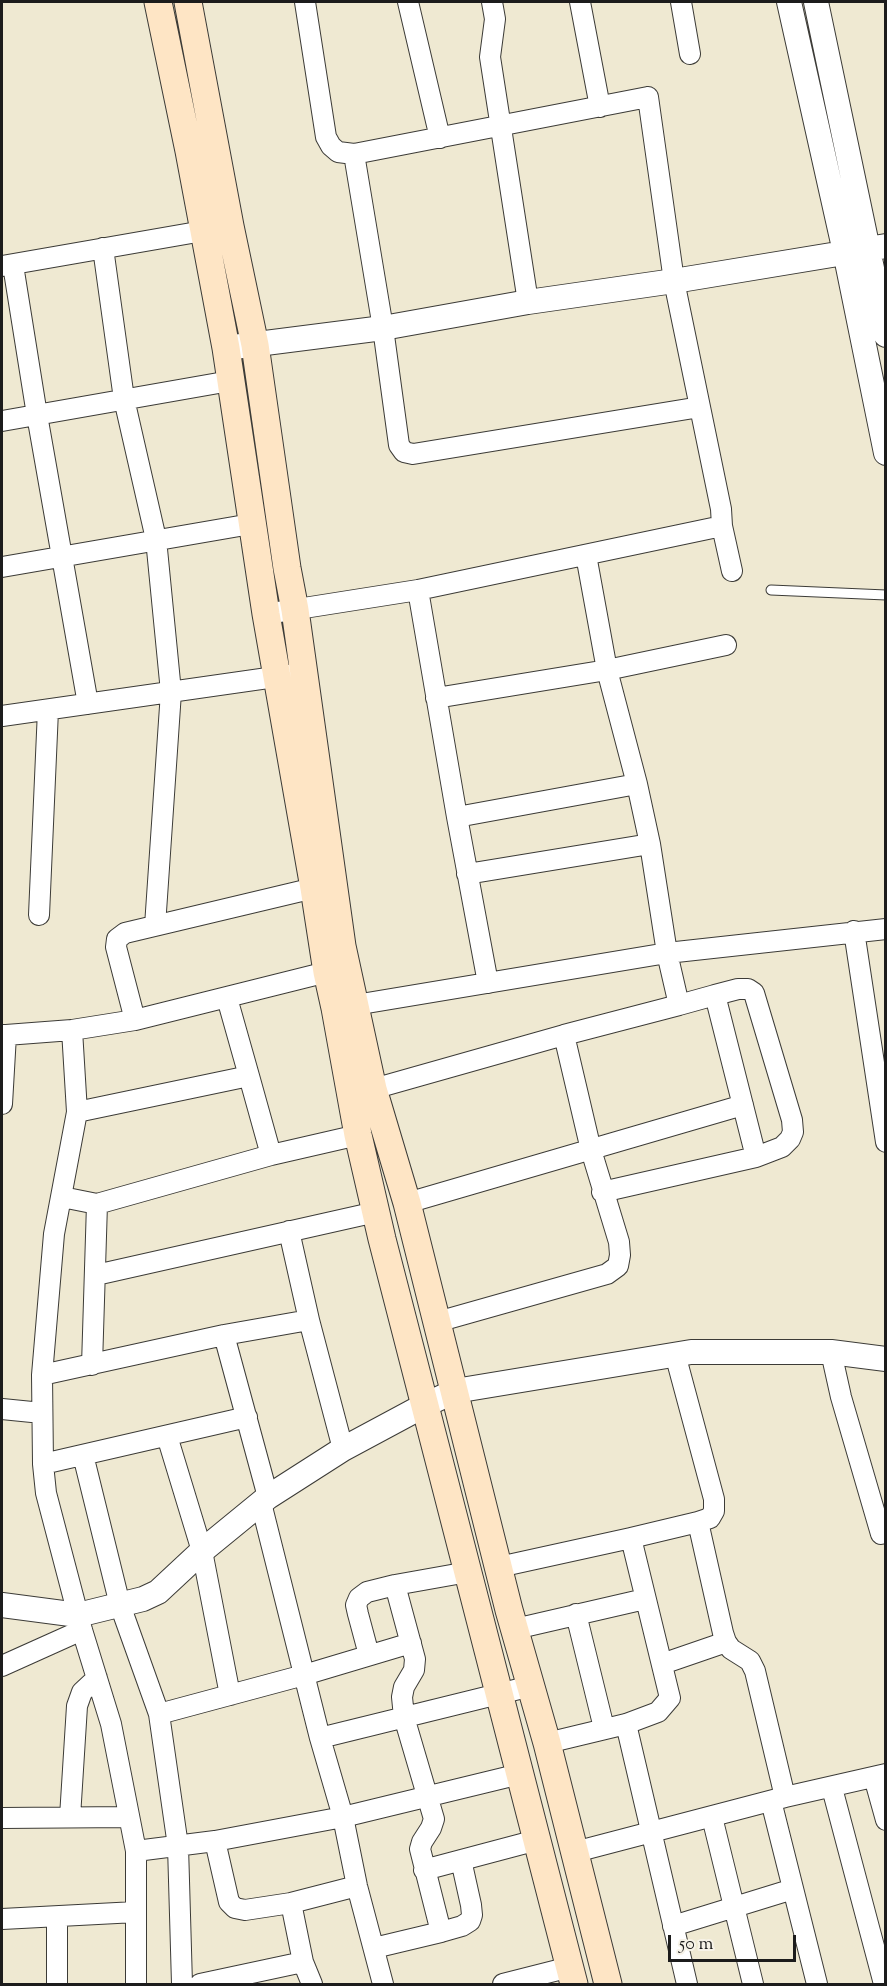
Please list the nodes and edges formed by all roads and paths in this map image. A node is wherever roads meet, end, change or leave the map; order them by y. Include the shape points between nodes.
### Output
1 (191, 2) edge
2 (305, 2) edge
3 (408, 2) edge
4 (492, 2) edge
5 (580, 2) edge
6 (681, 2) edge
7 (789, 2) edge
8 (816, 2) edge
9 (159, 4) edge
10 (690, 54) dead end
11 (600, 107) junction
12 (501, 127) junction
13 (440, 138) junction
14 (354, 154) junction
15 (203, 231) junction
16 (103, 248) junction
17 (866, 249) edge
18 (7, 266) edge
19 (674, 281) junction
20 (528, 302) junction
21 (383, 328) junction
22 (885, 335) edge
23 (255, 345) junction
24 (226, 348) junction
25 (230, 381) junction
26 (124, 399) junction
27 (700, 407) junction
28 (37, 415) junction
29 (2, 421) edge
30 (885, 453) edge
31 (251, 524) junction
32 (722, 525) junction
33 (156, 539) junction
34 (62, 555) junction
35 (586, 555) junction
36 (2, 567) edge
37 (732, 571) dead end
38 (418, 590) junction
39 (771, 590) dead end
40 (885, 595) edge
41 (295, 610) junction
42 (266, 614) junction
43 (726, 645) dead end
44 (607, 670) junction
45 (304, 673) junction
46 (277, 677) junction
47 (171, 692) junction
48 (436, 698) junction
49 (88, 704) junction
50 (48, 710) junction
51 (2, 716) edge
52 (637, 784) junction
53 (457, 818) junction
54 (650, 844) junction
55 (467, 874) junction
56 (314, 888) junction
57 (39, 915) dead end
58 (155, 926) junction
59 (885, 929) edge
60 (854, 932) junction
61 (667, 953) junction
62 (327, 972) junction
63 (488, 983) junction
64 (715, 995) junction
65 (227, 998) junction
66 (355, 1005) junction
67 (679, 1005) junction
68 (135, 1020) junction
69 (72, 1030) junction
70 (4, 1035) edge
71 (564, 1035) junction
72 (249, 1076) junction
73 (373, 1089) junction
74 (2, 1104) edge
75 (742, 1105) junction
76 (77, 1112) junction
77 (358, 1135) junction
78 (885, 1142) edge
79 (591, 1150) junction
80 (271, 1155) junction
81 (756, 1157) junction
82 (602, 1192) junction
83 (62, 1197) junction
84 (407, 1203) junction
85 (97, 1204) junction
86 (376, 1212) junction
87 (289, 1231) junction
88 (96, 1275) junction
89 (309, 1320) junction
90 (437, 1322) junction
91 (224, 1335) junction
92 (831, 1352) junction
93 (675, 1354) junction
94 (885, 1359) edge
95 (92, 1365) junction
96 (42, 1375) junction
97 (455, 1391) junction
98 (425, 1405) junction
99 (2, 1409) edge
100 (42, 1413) junction
101 (247, 1417) junction
102 (167, 1436) junction
103 (343, 1449) junction
104 (83, 1455) junction
105 (43, 1464) junction
106 (265, 1500) junction
107 (698, 1522) junction
108 (881, 1534) dead end
109 (631, 1538) junction
110 (202, 1551) junction
111 (499, 1567) junction
112 (468, 1572) junction
113 (394, 1585) junction
114 (645, 1599) junction
115 (2, 1605) edge
116 (120, 1605) junction
117 (576, 1614) junction
118 (80, 1622) junction
119 (514, 1629) junction
120 (726, 1642) junction
121 (411, 1643) junction
122 (369, 1655) junction
123 (662, 1664) junction
124 (2, 1666) edge
125 (304, 1675) junction
126 (97, 1678) junction
127 (531, 1686) junction
128 (499, 1694) junction
129 (230, 1695) junction
130 (159, 1714) junction
131 (404, 1717) junction
132 (626, 1724) junction
133 (604, 1728) junction
134 (320, 1738) junction
135 (547, 1743) junction
136 (520, 1774) junction
137 (880, 1776) edge
138 (832, 1788) junction
139 (428, 1797) junction
140 (778, 1799) junction
141 (70, 1817) junction
142 (129, 1817) junction
143 (343, 1817) junction
144 (712, 1817) junction
145 (2, 1818) edge
146 (885, 1820) edge
147 (651, 1833) junction
148 (537, 1840) junction
149 (215, 1841) junction
150 (178, 1846) junction
151 (136, 1851) junction
152 (574, 1852) junction
153 (461, 1860) junction
154 (424, 1870) junction
155 (357, 1886) junction
156 (793, 1889) junction
157 (291, 1903) junction
158 (733, 1906) junction
159 (136, 1912) junction
160 (57, 1917) junction
161 (2, 1919) edge
162 (673, 1926) junction
163 (441, 1932) junction
164 (374, 1948) junction
165 (303, 1962) junction
166 (572, 1976) edge
167 (57, 1984) edge
168 (136, 1984) edge
169 (182, 1984) edge
170 (200, 1984) edge
171 (312, 1984) edge
172 (383, 1984) edge
173 (503, 1984) edge
174 (608, 1984) edge
175 (687, 1984) edge
176 (753, 1984) edge
177 (817, 1984) edge
178 (884, 1984) edge

1 - 9 street
1 - 23 main road
2 - 14 street via 326,137 338,152
3 - 13 street
4 - 12 street via 495,19 490,57
5 - 11 street
6 - 10 street
7 - 17 street
8 - 17 street
9 - 15 main road
11 - 12 street
11 - 19 street via 648,97
12 - 13 street
12 - 20 street
13 - 14 street
14 - 21 street
15 - 16 street
15 - 24 main road
16 - 18 street
16 - 26 street
17 - 19 street
17 - 22 street
17 - 30 street
18 - 28 street
19 - 20 street
19 - 27 street
20 - 21 street
21 - 23 street
21 - 27 street via 399,445 404,452 413,454
23 - 24 street
23 - 41 main road
24 - 25 main road
25 - 26 street
25 - 31 main road
26 - 28 street
26 - 33 street
27 - 32 street
28 - 29 street
28 - 34 street
31 - 33 street
31 - 42 main road
32 - 35 street
32 - 37 street
33 - 34 street
33 - 47 street
34 - 36 street
34 - 49 street
35 - 38 street
35 - 44 street
38 - 41 street
38 - 48 street
39 - 40 lane
41 - 42 street
41 - 45 main road
42 - 46 main road
43 - 44 street
44 - 48 street
44 - 52 street
45 - 46 street
45 - 66 main road via 342,946
46 - 47 street
46 - 56 main road
47 - 49 street
47 - 58 street
48 - 53 street
49 - 50 street
50 - 51 street
50 - 57 street
52 - 53 street
52 - 54 street
53 - 55 street
54 - 55 street
54 - 61 street
55 - 63 street
56 - 58 street
56 - 62 main road
58 - 68 street via 125,933 117,939
59 - 60 street
60 - 61 street
60 - 78 street
61 - 63 street
61 - 67 street
62 - 65 street
62 - 77 main road
63 - 66 street
64 - 67 street
64 - 75 street
64 - 81 street via 738,989 754,993 792,1120 790,1139 782,1147
65 - 68 street
65 - 72 street
66 - 73 main road
67 - 71 street
68 - 69 street
69 - 70 street
69 - 76 street
70 - 74 street
71 - 73 street
71 - 79 street
72 - 76 street
72 - 80 street
73 - 84 main road
75 - 79 street
75 - 81 street
76 - 83 street
77 - 80 street
77 - 86 main road
79 - 82 street
79 - 84 street
80 - 85 street
81 - 82 street
82 - 90 street via 619,1242 618,1266 607,1274
83 - 85 street
83 - 96 street via 54,1234
84 - 90 main road
85 - 88 street
86 - 87 street
86 - 98 main road
87 - 88 street
87 - 89 street
88 - 95 street
89 - 91 street
89 - 103 street
90 - 97 main road
91 - 95 street
91 - 101 street
92 - 93 street
92 - 94 street
92 - 108 street
93 - 97 street
93 - 107 street via 714,1499 710,1518
95 - 96 street
96 - 100 street
97 - 98 street
97 - 111 main road
98 - 103 street
98 - 112 main road
99 - 100 street
100 - 105 street
101 - 102 street
101 - 106 street
102 - 104 street
102 - 110 street
103 - 106 street
104 - 105 street
104 - 116 street
105 - 118 street via 46,1493
106 - 110 street
106 - 125 street
107 - 109 street
107 - 120 street
109 - 111 street
109 - 114 street
110 - 116 street via 158,1592
110 - 129 street
111 - 119 main road
112 - 113 street
112 - 128 main road
113 - 121 street
113 - 122 street via 367,1592 356,1605
114 - 117 street
114 - 123 street
115 - 118 street
116 - 118 street
116 - 130 street
117 - 119 street
117 - 133 street
118 - 124 street
118 - 126 street
119 - 127 main road
120 - 123 street
120 - 140 street via 750,1661 754,1671
121 - 122 street
121 - 131 street via 414,1670 404,1687
122 - 125 street
123 - 132 street via 670,1698 658,1712
125 - 129 street
125 - 134 street
126 - 141 street via 82,1692 77,1707
126 - 142 street via 111,1724
127 - 128 street
127 - 135 main road
128 - 131 street
128 - 136 main road
129 - 130 street
130 - 150 street
131 - 134 street
131 - 139 street
132 - 133 street
132 - 147 street
133 - 135 street
134 - 143 street
135 - 152 main road
136 - 139 street
136 - 148 main road
137 - 138 street
137 - 146 street
138 - 140 street
138 - 178 street
139 - 143 street
139 - 154 street via 434,1819 420,1850
140 - 144 street
140 - 156 street
141 - 142 street
141 - 145 street
142 - 151 street
143 - 149 street
143 - 155 street
144 - 147 street
144 - 158 street
147 - 152 street
147 - 162 street
148 - 153 street
148 - 166 main road
149 - 150 street
149 - 157 street via 229,1902 235,1908
150 - 151 street
150 - 169 street
151 - 159 street
152 - 174 main road
153 - 154 street
153 - 163 street via 472,1915 462,1926
154 - 163 street
155 - 157 street
155 - 164 street
156 - 158 street
156 - 177 street
157 - 165 street
158 - 162 street
158 - 176 street
159 - 160 street
159 - 168 street
160 - 161 street
160 - 167 street
162 - 175 street
163 - 164 street
164 - 172 street
165 - 170 street
165 - 171 street
166 - 173 street

